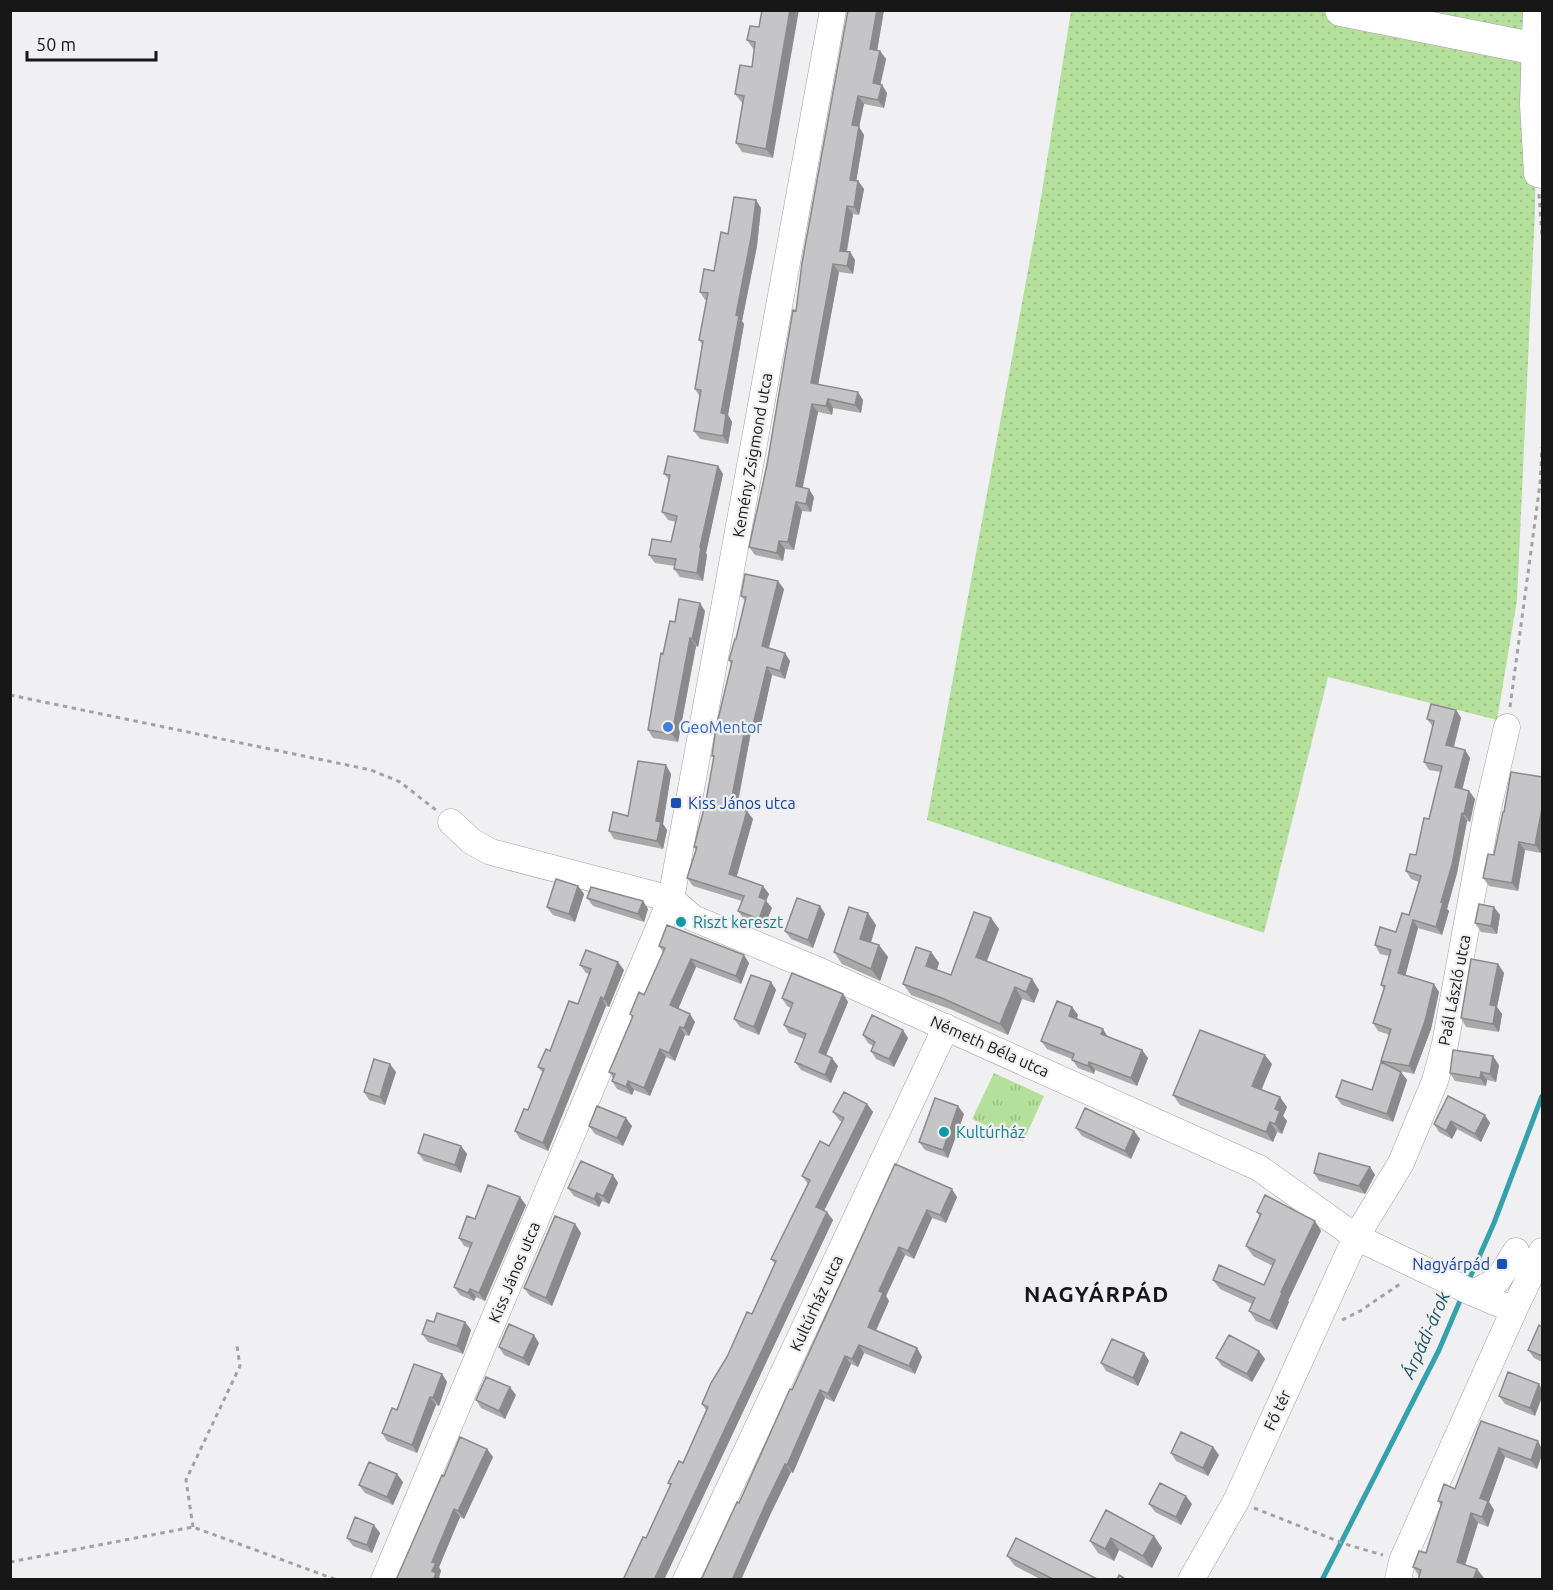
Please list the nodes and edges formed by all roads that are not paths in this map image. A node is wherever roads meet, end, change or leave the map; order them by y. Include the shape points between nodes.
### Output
1 (833, 10) edge
2 (1341, 10) edge
3 (1536, 10) edge
4 (1539, 50) edge
5 (1538, 107) edge
6 (1540, 175) edge
7 (1508, 727) road end
8 (452, 822) road end
9 (671, 899) junction
10 (946, 1027) junction
11 (1356, 1237) junction
12 (1516, 1251) dead end
13 (1542, 1251) edge
14 (1464, 1289) junction
15 (1514, 1310) junction
16 (1400, 1570) edge
17 (384, 1580) edge
18 (686, 1580) edge
19 (1191, 1580) edge

1 - 9 street, Kemény Zsigmond utca
2 - 4 main road
3 - 4 street
4 - 5 street
5 - 6 street
7 - 11 street, Paál László utca via 1487,813 1435,1081 1401,1163
8 - 9 street, Németh Béla utca via 471,841 491,852
9 - 10 street, Németh Béla utca via 693,918
9 - 17 street, Kiss János utca
10 - 11 street, Németh Béla utca via 1259,1168
10 - 18 street, Kultúrház utca
11 - 14 street, Németh Béla utca
11 - 19 street, Fő tér via 1236,1501
12 - 14 street via 1498,1280
13 - 15 street
14 - 15 street, Németh Béla utca
15 - 16 street

